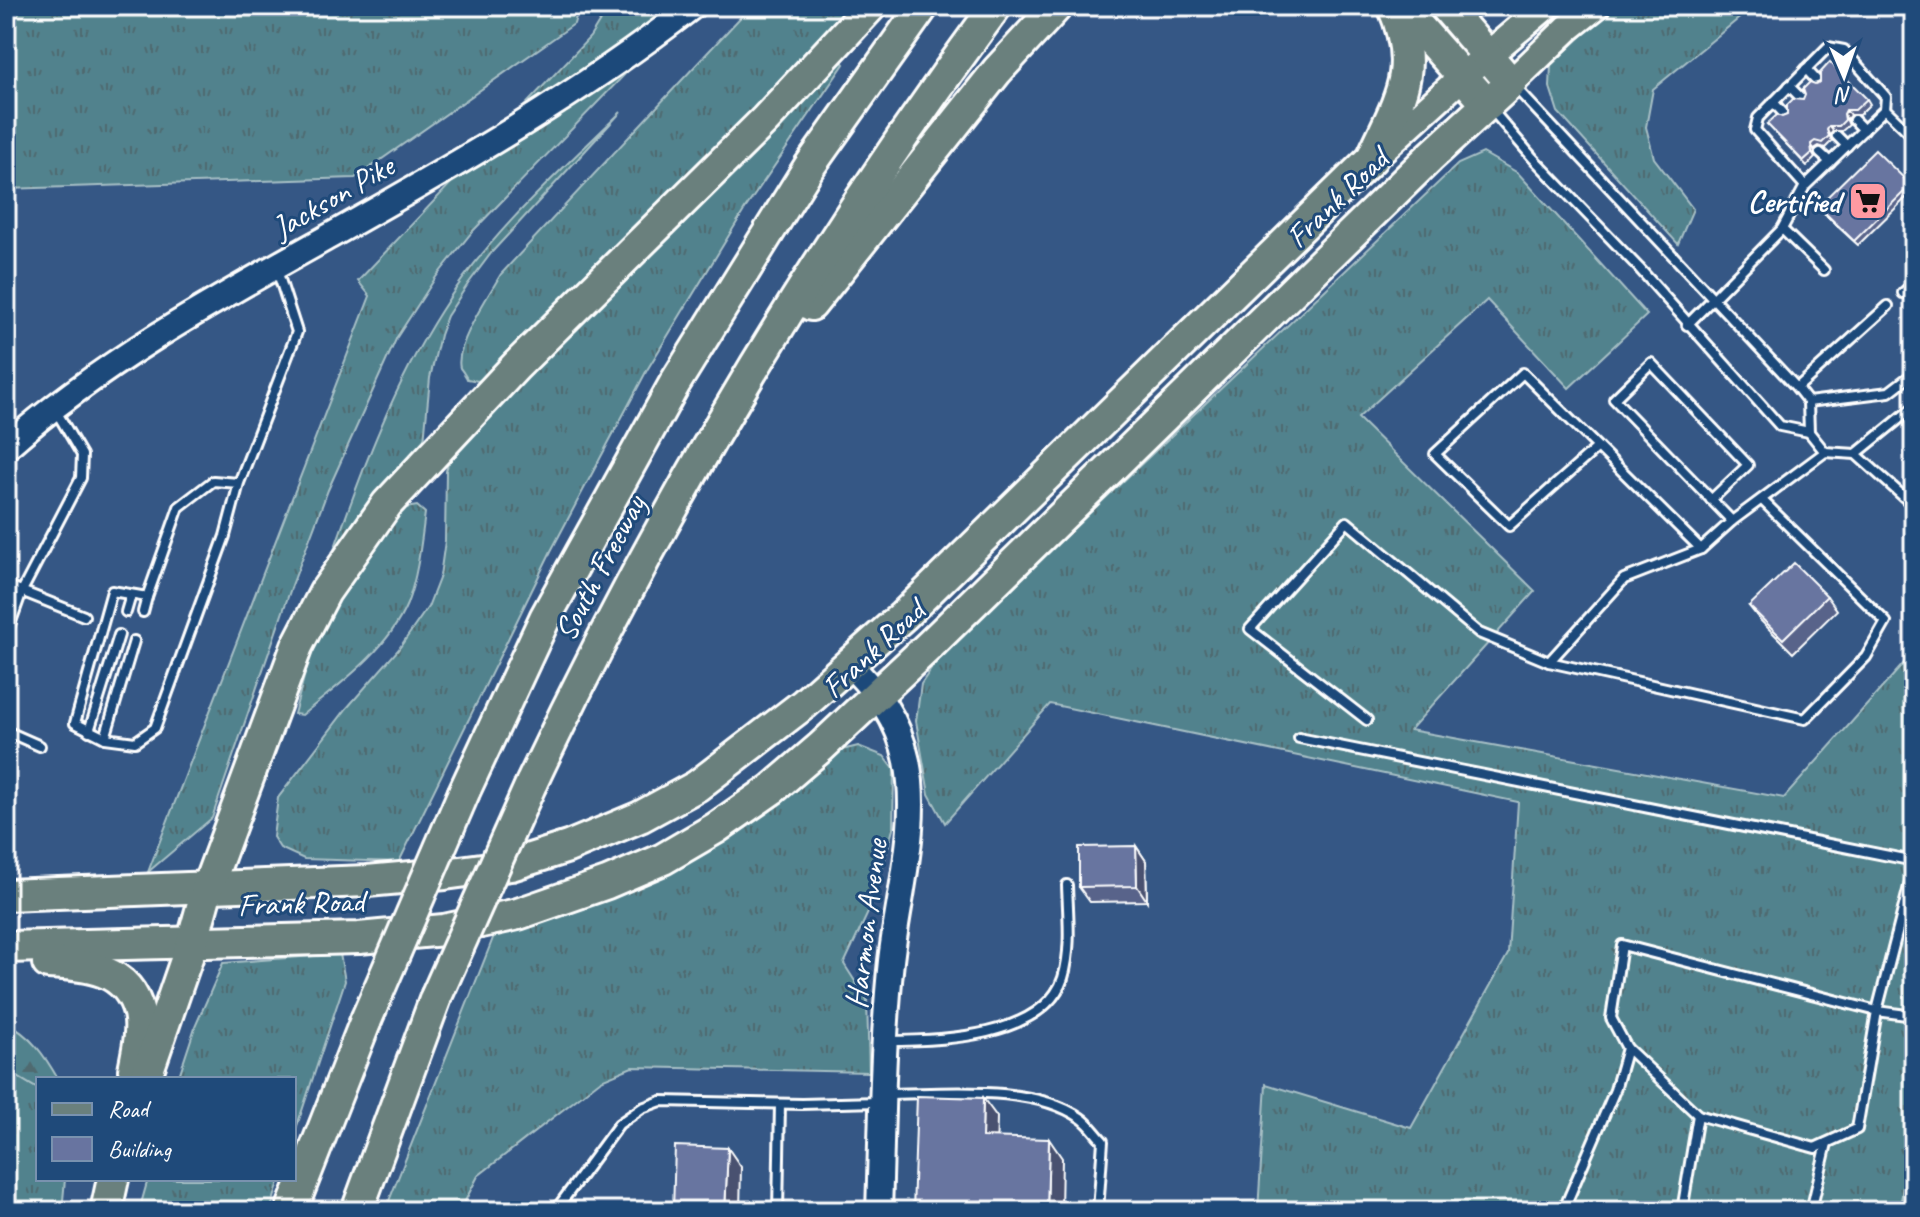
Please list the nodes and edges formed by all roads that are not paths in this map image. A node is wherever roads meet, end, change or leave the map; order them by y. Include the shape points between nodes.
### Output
1 (693, 6) edge
2 (871, 6) edge
3 (923, 6) edge
4 (996, 6) edge
5 (1057, 6) edge
6 (1393, 6) edge
7 (1400, 6) edge
8 (1445, 6) edge
9 (1546, 6) edge
10 (1596, 6) edge
11 (1487, 55) junction
12 (1806, 69) junction
13 (1463, 76) junction
14 (1818, 82) edge
15 (1511, 83) junction
16 (1789, 86) junction
17 (1802, 99) edge
18 (1773, 102) junction
19 (1488, 105) junction
20 (1885, 109) junction
21 (1785, 115) edge
22 (1854, 120) dead end
23 (1864, 130) junction
24 (1837, 136) dead end
25 (1914, 137) edge
26 (1847, 146) junction
27 (1820, 153) dead end
28 (1372, 158) junction
29 (1830, 162) junction
30 (1805, 186) junction
31 (1782, 229) junction
32 (276, 266) junction
33 (1824, 270) dead end
34 (1914, 283) edge
35 (1903, 293) dead end
36 (1713, 298) junction
37 (1888, 306) dead end
38 (1687, 325) junction
39 (1914, 373) edge
40 (1797, 388) junction
41 (1808, 402) junction
42 (54, 407) junction
43 (1914, 407) edge
44 (723, 416) junction
45 (1809, 432) junction
46 (6, 447) edge
47 (1598, 447) junction
48 (1825, 452) junction
49 (1856, 454) junction
50 (239, 483) junction
51 (1711, 500) junction
52 (1762, 500) junction
53 (1914, 506) edge
54 (1732, 521) junction
55 (1701, 549) junction
56 (6, 585) edge
57 (22, 591) junction
58 (131, 595) junction
59 (147, 597) junction
60 (10, 612) edge
61 (126, 612) dead end
62 (143, 612) dead end
63 (84, 616) dead end
64 (119, 635) dead end
65 (6, 636) edge
66 (134, 641) dead end
67 (1549, 662) junction
68 (848, 663) junction
69 (878, 693) junction
70 (1367, 720) dead end
71 (6, 731) edge
72 (89, 731) junction
73 (105, 738) junction
74 (1299, 738) dead end
75 (40, 746) dead end
76 (1914, 861) edge
77 (1914, 867) edge
78 (1067, 885) dead end
79 (207, 889) junction
80 (6, 895) edge
81 (192, 943) junction
82 (6, 947) edge
83 (6, 962) edge
84 (1877, 1011) junction
85 (1914, 1016) edge
86 (886, 1041) junction
87 (1627, 1048) junction
88 (132, 1077) edge
89 (146, 1077) edge
90 (883, 1098) junction
91 (780, 1104) junction
92 (1698, 1115) junction
93 (1827, 1143) junction
94 (113, 1181) edge
95 (106, 1211) edge
96 (291, 1211) edge
97 (357, 1211) edge
98 (555, 1211) edge
99 (778, 1211) edge
100 (879, 1211) edge
101 (1098, 1211) edge
102 (1563, 1211) edge
103 (1682, 1211) edge
104 (1811, 1211) edge

1 - 32 main road, Jackson Pike via 637,50 523,124
2 - 79 highway via 765,120 516,366 372,523 325,592 297,646
3 - 96 highway, South Freeway, bridge via 809,167 675,383 545,618 366,1020
4 - 44 highway, South Freeway via 835,235
5 - 44 highway via 997,71
6 - 28 highway via 1405,40 1406,75
7 - 13 highway
8 - 11 highway
9 - 11 main road, Frank Road
10 - 15 main road, Frank Road
11 - 13 main road, Frank Road
11 - 15 highway
12 - 14 lane
12 - 16 lane
12 - 20 lane via 1828,47 1844,50 1886,97
13 - 19 highway
13 - 28 main road, Frank Road
15 - 19 highway, Frank Road
15 - 36 lane
16 - 17 lane
16 - 18 lane
18 - 21 lane
18 - 30 lane via 1755,130
19 - 38 lane
19 - 69 highway, Frank Road
20 - 23 lane
20 - 25 lane
22 - 23 lane
23 - 26 lane
24 - 26 lane
26 - 29 lane
27 - 29 lane
28 - 68 highway, Frank Road via 903,616
29 - 30 lane
30 - 31 lane
31 - 33 lane
31 - 36 lane
32 - 42 main road, Jackson Pike via 104,368
32 - 50 lane via 297,332
34 - 35 lane
36 - 38 lane
36 - 40 lane
37 - 40 lane
38 - 45 lane via 1780,426
39 - 41 lane via 1889,392
40 - 41 lane
41 - 45 lane
42 - 46 main road, Jackson Pike
42 - 57 lane via 82,455 81,478
43 - 49 lane
44 - 97 highway, South Freeway, bridge via 531,784 436,997
45 - 48 lane
47 - 47 lane via 1523,373 1435,454 1509,526
47 - 55 lane
48 - 49 lane
48 - 52 lane
49 - 53 lane
50 - 59 lane via 213,481 179,507
50 - 73 lane via 155,728 135,742
51 - 51 lane via 1614,399 1651,363 1748,465
51 - 54 lane
52 - 54 lane
52 - 67 lane via 1886,622 1866,657 1805,719
54 - 55 lane
55 - 67 lane via 1624,579
56 - 57 lane
57 - 60 lane
57 - 63 lane
58 - 59 lane
58 - 61 lane
58 - 72 lane via 112,591 75,723
59 - 62 lane
60 - 65 lane
64 - 72 lane
66 - 73 lane
67 - 70 lane via 1479,633 1347,522 1250,629
68 - 69 main road, Harmon Avenue
68 - 79 highway, Frank Road via 697,786 568,847 511,865 445,874
69 - 81 highway, Frank Road via 772,789 663,859 607,883 518,914 444,930
69 - 86 main road, Harmon Avenue via 907,761 911,802
71 - 75 lane
72 - 73 lane
74 - 76 lane
77 - 84 lane
78 - 86 lane via 1069,940 1063,978 1052,1000 1035,1015 962,1038
79 - 80 highway, Frank Road
79 - 81 highway
81 - 82 highway, Frank Road
81 - 89 highway
83 - 88 highway via 78,964 111,973 131,992 140,1015
84 - 85 lane
84 - 87 lane via 1622,945 1611,1018
84 - 93 lane via 1857,1129
86 - 90 main road, Harmon Avenue
87 - 92 lane
87 - 102 lane via 1615,1090
90 - 91 lane
90 - 100 main road, Harmon Avenue
90 - 101 lane via 1010,1094 1083,1119 1103,1141
91 - 98 lane via 661,1101 642,1108 619,1124
91 - 99 lane
92 - 93 lane via 1815,1148
92 - 103 lane
93 - 104 lane
94 - 95 highway

